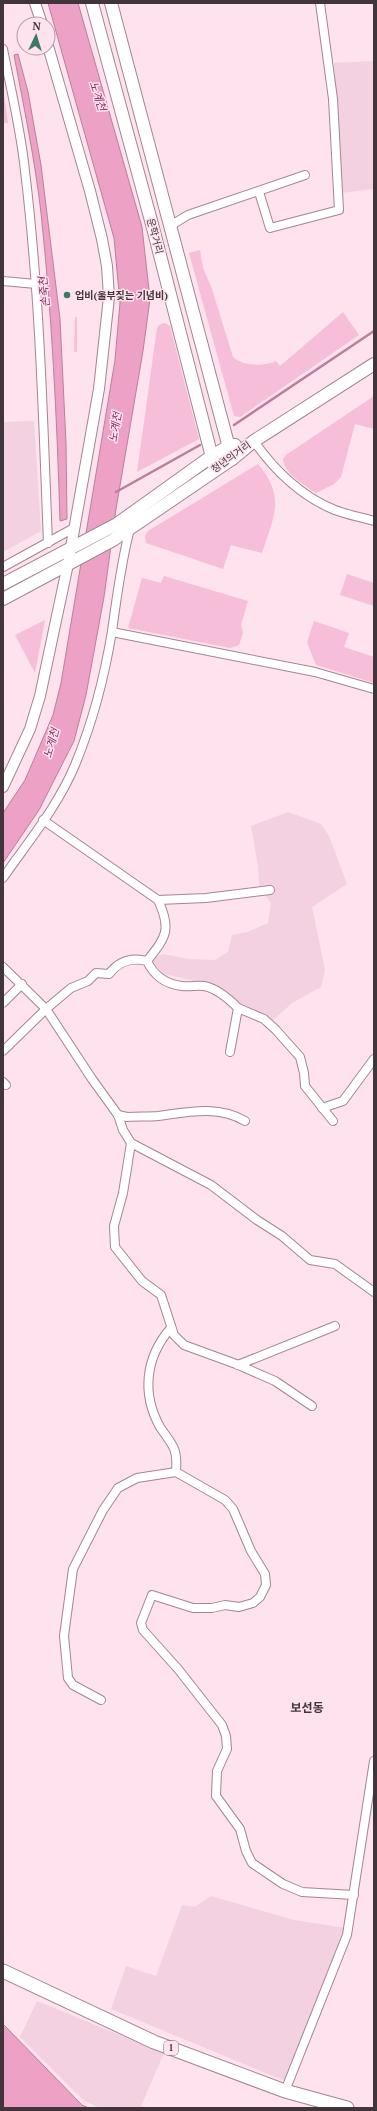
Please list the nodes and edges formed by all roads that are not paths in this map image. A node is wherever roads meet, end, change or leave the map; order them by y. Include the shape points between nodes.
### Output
1 (35, 3) edge
2 (92, 3) edge
3 (111, 3) edge
4 (320, 3) edge
5 (39, 16) edge
6 (3, 50) edge
7 (51, 56) edge
8 (305, 175) dead end
9 (259, 192) junction
10 (170, 226) junction
11 (3, 281) edge
12 (36, 284) junction
13 (374, 364) edge
14 (254, 442) junction
15 (229, 446) junction
16 (212, 456) junction
17 (232, 458) junction
18 (214, 469) junction
19 (374, 521) edge
20 (74, 528) junction
21 (130, 529) junction
22 (48, 543) junction
23 (76, 550) junction
24 (68, 564) junction
25 (3, 567) edge
26 (3, 584) edge
27 (3, 599) edge
28 (112, 632) junction
29 (374, 689) edge
30 (3, 787) edge
31 (43, 820) junction
32 (3, 878) edge
33 (270, 890) dead end
34 (158, 900) junction
35 (146, 961) junction
36 (3, 967) edge
37 (22, 984) junction
38 (3, 1003) edge
39 (238, 1008) junction
40 (46, 1009) junction
41 (3, 1051) edge
42 (230, 1052) dead end
43 (374, 1059) edge
44 (322, 1108) junction
45 (118, 1115) junction
46 (246, 1121) dead end
47 (333, 1121) dead end
48 (131, 1143) junction
49 (374, 1292) edge
50 (335, 1326) dead end
51 (170, 1329) junction
52 (238, 1365) junction
53 (312, 1406) dead end
54 (176, 1472) junction
55 (101, 1700) dead end
56 (374, 1761) edge
57 (354, 1895) junction
58 (3, 1971) edge
59 (285, 2091) junction
60 (347, 2108) edge

1 - 5 street
2 - 16 main road, 운학거리
3 - 10 main road, 운학거리
4 - 9 street via 332,100 339,210 270,228
6 - 12 street via 25,170
7 - 20 street via 90,191 102,239 108,279 106,334 99,389
8 - 9 street
9 - 10 street via 188,215
10 - 15 main road, 운학거리
11 - 12 street
12 - 22 street
13 - 14 main road
14 - 15 main road, 청년의거리
14 - 17 main road, 청년의거리
14 - 19 street via 265,457 307,495 337,511
15 - 16 main road, 청년의거리
15 - 17 main road, 운학거리
16 - 18 main road, 운학거리
16 - 23 main road, 청년의거리
17 - 18 main road, 청년의거리
18 - 21 main road, 청년의거리
20 - 22 street
20 - 23 street
21 - 23 main road, 청년의거리 via 113,540
21 - 28 street
22 - 25 street
23 - 24 main road, 청년의거리
23 - 26 main road, 청년의거리
24 - 27 main road, 청년의거리
24 - 30 street via 40,696 30,729
28 - 29 street via 315,672
28 - 31 street via 87,732 75,765
31 - 32 street
31 - 34 street
33 - 34 street via 206,898
34 - 35 street via 167,930 162,943
35 - 39 street via 152,973 165,982 182,986 205,986
35 - 40 street via 135,958 116,966 109,974 96,972 88,981 71,988
36 - 37 street
37 - 38 street
37 - 40 street
39 - 42 street
39 - 44 street via 264,1019 300,1057 305,1086
40 - 41 street
40 - 45 street
43 - 44 street via 343,1101
44 - 47 street
45 - 46 street via 155,1116 201,1111 234,1114
45 - 48 street
48 - 49 street via 211,1185 256,1220 282,1236 310,1260 335,1264
48 - 51 street via 123,1193 114,1226 115,1247 142,1281 161,1295
50 - 52 street
51 - 52 street via 184,1345
51 - 54 street via 153,1353 148,1370 148,1388 155,1415 174,1447 177,1457
52 - 53 street via 275,1381
54 - 55 street via 138,1478 118,1488 103,1510 73,1569 64,1636 68,1678 70,1682
54 - 57 street via 225,1500 233,1509 251,1551 265,1574 266,1585 260,1597 253,1603 239,1608 225,1605 205,1609 193,1608 152,1595 141,1623 143,1630 222,1725 228,1749 217,1772 216,1796 240,1830 252,1863 283,1884 302,1892
56 - 57 street
57 - 59 street via 347,1935
58 - 59 main road, 1 via 154,2042
59 - 60 main road, 1

